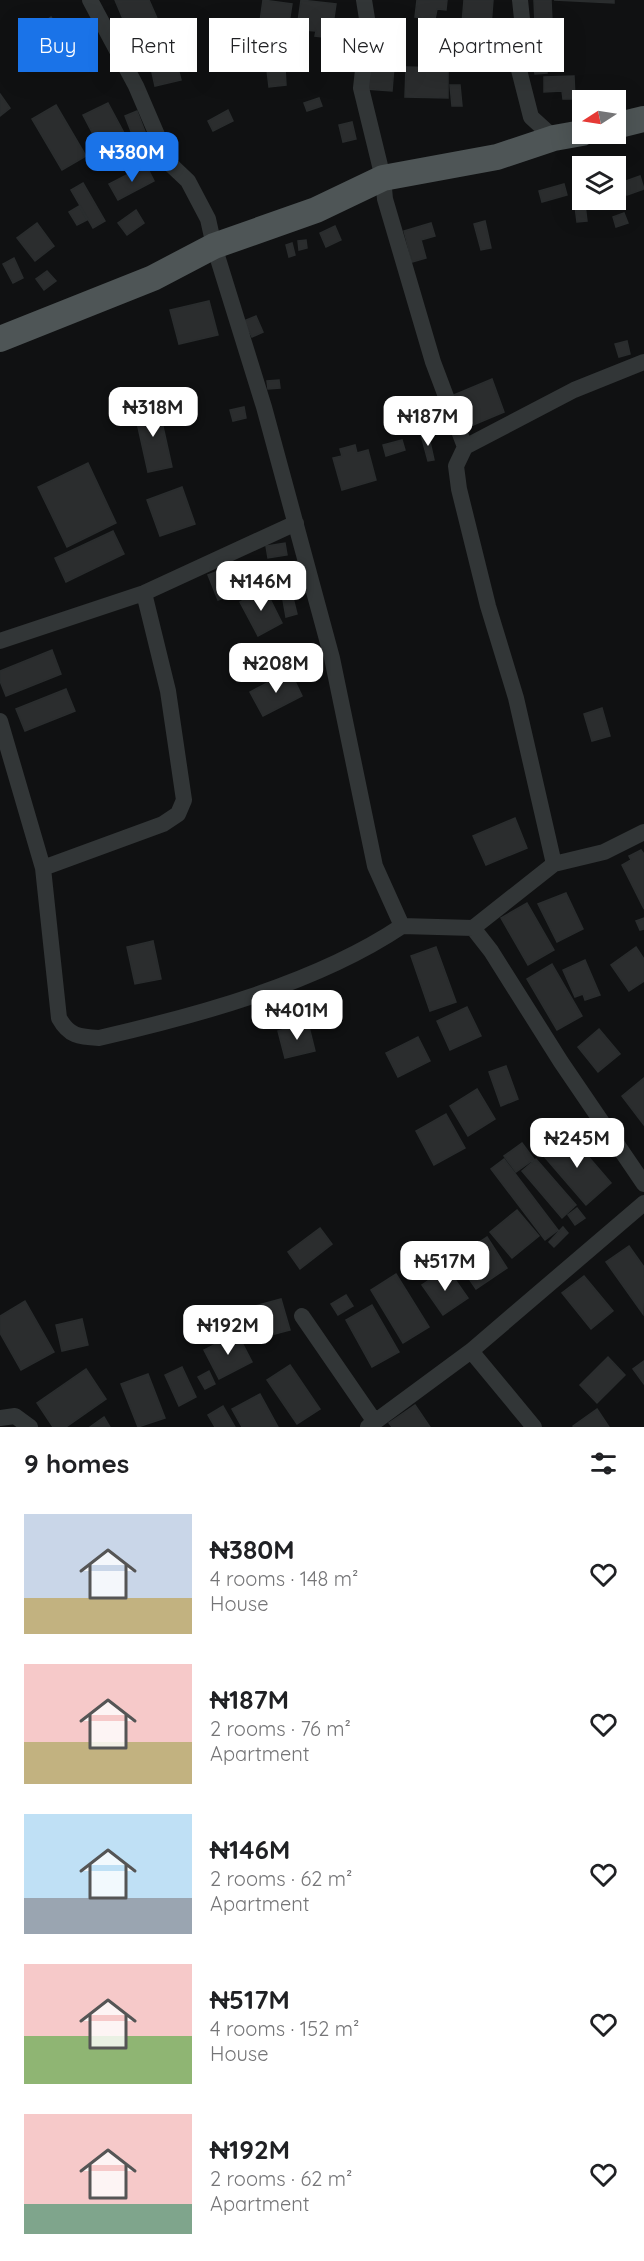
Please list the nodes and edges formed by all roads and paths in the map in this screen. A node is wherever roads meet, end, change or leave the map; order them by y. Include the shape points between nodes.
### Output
1 (90, 0) edge
2 (363, 0) edge
3 (520, 0) edge
4 (644, 119) edge
5 (626, 123) edge
6 (572, 135) edge
7 (554, 138) junction
8 (383, 178) junction
9 (214, 246) junction
10 (0, 339) edge
11 (644, 362) edge
12 (465, 447) junction
13 (296, 523) junction
14 (144, 593) junction
15 (0, 641) edge
16 (0, 721) edge
17 (644, 832) edge
18 (554, 864) junction
19 (43, 868) junction
20 (402, 926) junction
21 (473, 928) junction
22 (644, 1184) edge
23 (644, 1203) edge
24 (302, 1316) dead end
25 (471, 1350) junction
26 (0, 1418) edge
27 (372, 1424) edge
28 (30, 1427) edge
29 (534, 1427) edge

1 - 9 street via 136,86 169,163 188,181 208,219
2 - 8 street via 368,25 361,88
3 - 7 street via 518,66 531,117
4 - 5 main road
6 - 7 main road
7 - 8 main road via 497,157
8 - 9 main road via 316,210
8 - 12 street via 385,199 433,362
9 - 10 main road via 153,278
9 - 13 street
11 - 12 street via 574,390
12 - 18 street via 456,466 459,489 516,698
13 - 14 street
13 - 20 street via 332,658 375,866
14 - 15 street
14 - 19 street via 168,691 184,800 178,814 163,824
16 - 19 street
17 - 18 street via 604,852
18 - 21 street
19 - 20 street via 59,1018 67,1031 79,1037 121,1033 279,987 349,958
20 - 21 street
21 - 22 street
23 - 25 street
24 - 27 street
25 - 27 street
25 - 29 street
26 - 28 street via 15,1416

